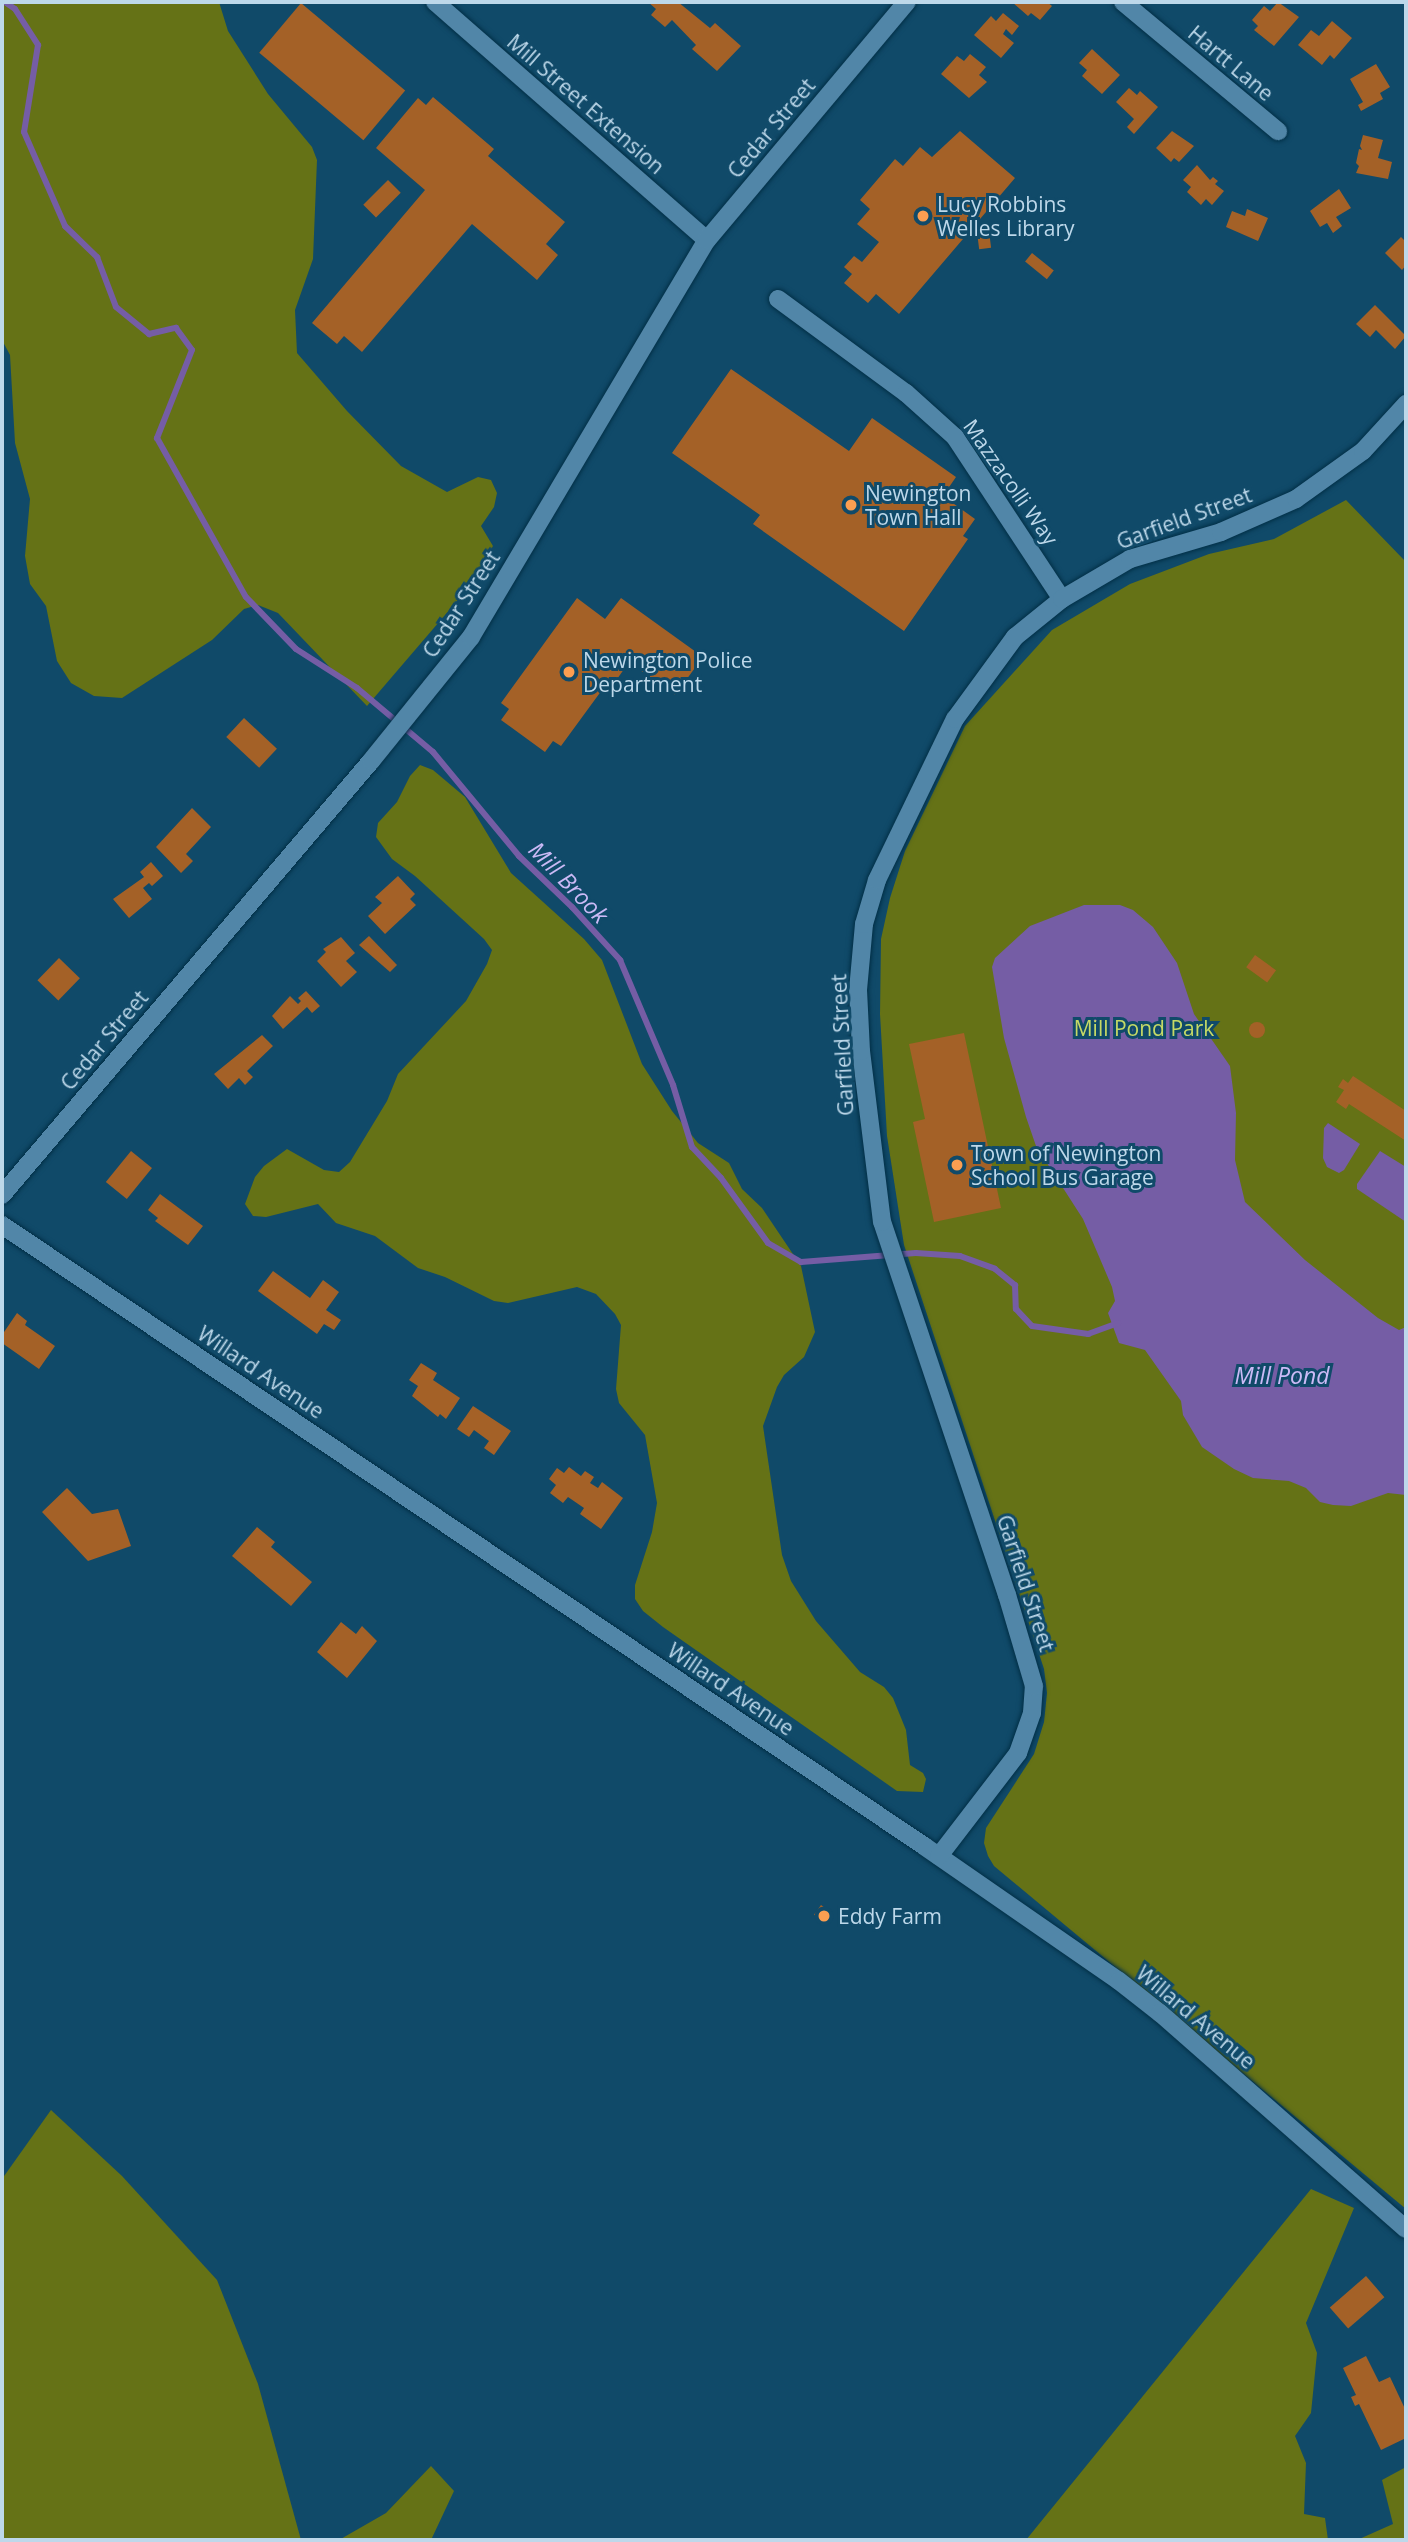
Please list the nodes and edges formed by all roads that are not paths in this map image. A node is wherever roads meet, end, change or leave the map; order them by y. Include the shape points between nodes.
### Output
1 (435, 2) edge
2 (906, 2) edge
3 (1123, 2) edge
4 (1278, 131) dead end
5 (707, 240) junction
6 (778, 299) dead end
7 (1406, 404) edge
8 (1062, 599) junction
9 (2, 1195) edge
10 (2, 1225) edge
11 (939, 1856) junction
12 (1406, 2229) edge

1 - 5 main road, Mill Street Extension
2 - 5 main road, Cedar Street
3 - 4 main road, Hartt Lane
5 - 9 main road, Cedar Street via 471,637
6 - 8 main road, Mazzacolli Way via 943,424
7 - 8 main road, Garfield Street via 1363,451 1297,499 1221,531 1130,559
8 - 11 main road, Garfield Street via 1015,637 955,719 907,811 864,924 858,990 861,1051 882,1222 1034,1686 1032,1713 1018,1753
10 - 11 main road, Willard Avenue
11 - 12 main road, Willard Avenue via 1160,2013

